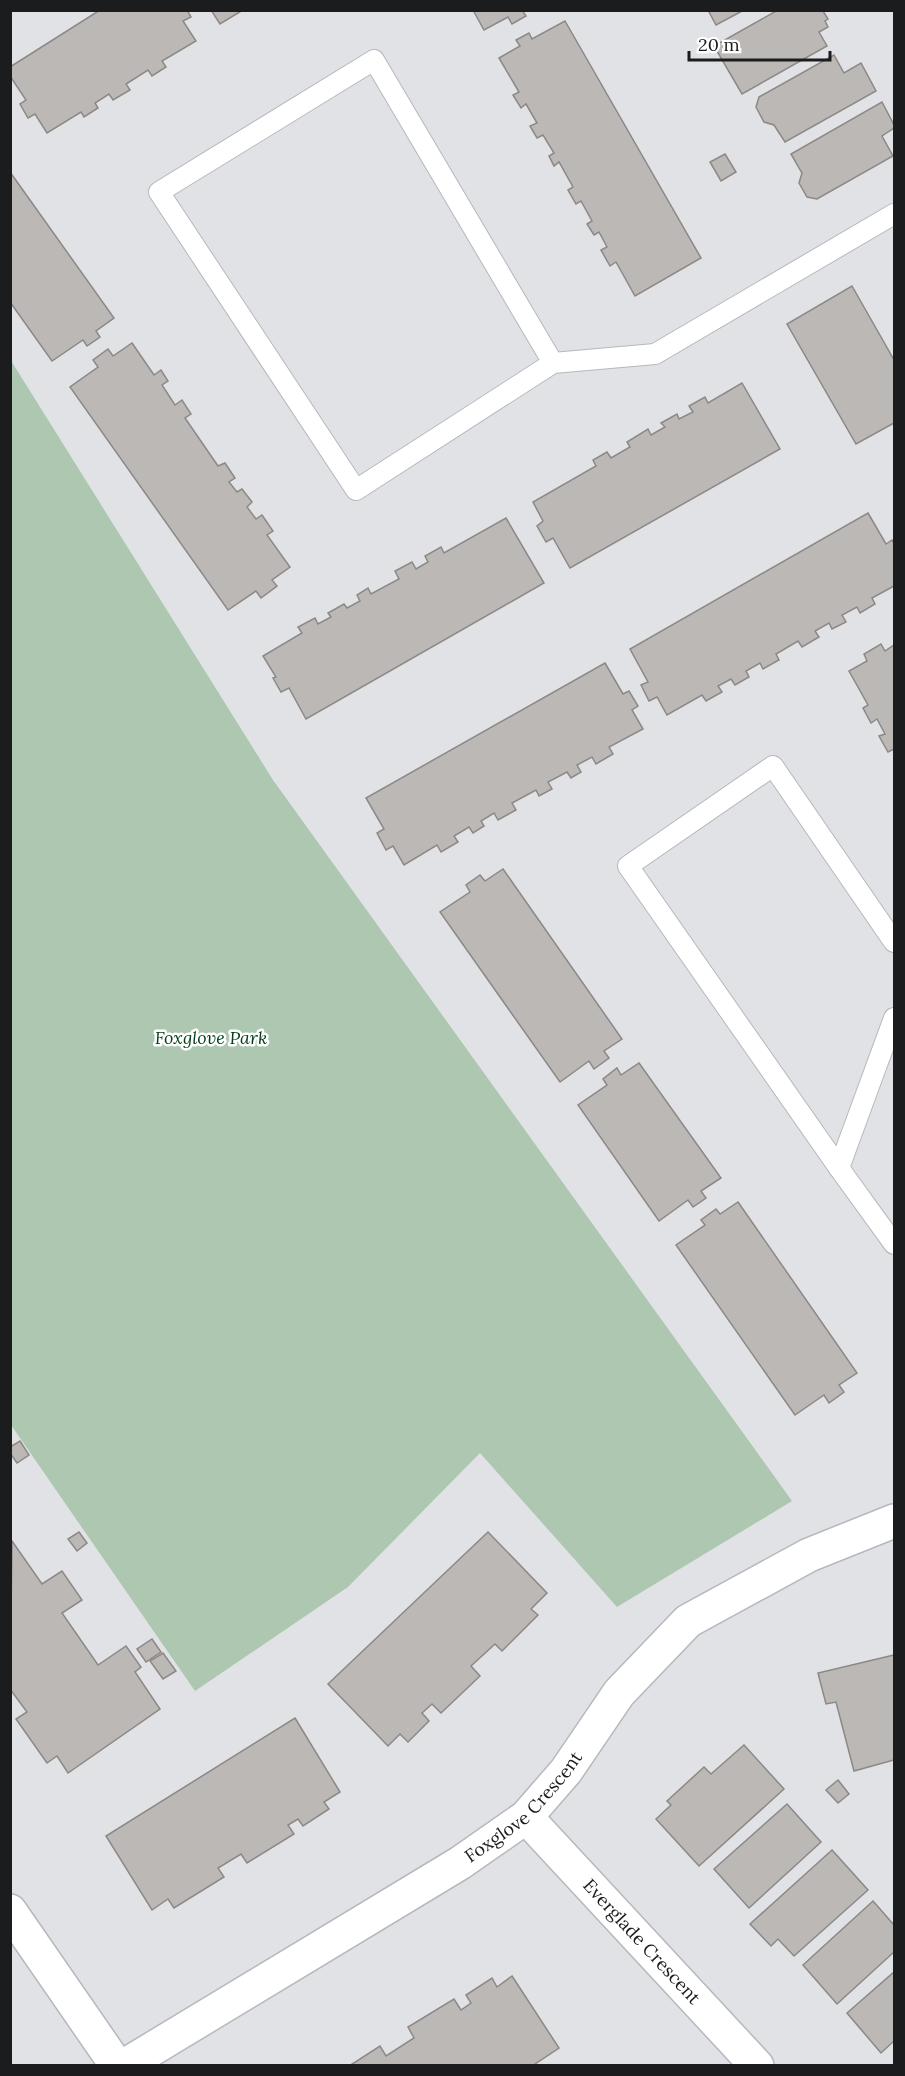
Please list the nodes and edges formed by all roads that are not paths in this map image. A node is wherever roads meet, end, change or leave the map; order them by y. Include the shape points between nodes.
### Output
1 (894, 214) edge
2 (553, 363) junction
3 (894, 942) edge
4 (894, 1018) edge
5 (839, 1168) junction
6 (894, 1244) edge
7 (894, 1521) edge
8 (526, 1817) junction
9 (10, 1911) edge
10 (117, 2066) edge
11 (124, 2066) edge
12 (757, 2066) edge

1 - 2 lane via 655,354
2 - 2 lane via 374,60 159,192 356,490
3 - 5 lane via 773,766 628,866
4 - 5 lane
5 - 6 lane
7 - 8 street, Foxglove Crescent via 809,1555 688,1621 619,1693 566,1771
8 - 11 street, Foxglove Crescent via 460,1863
8 - 12 street, Everglade Crescent
9 - 10 street

